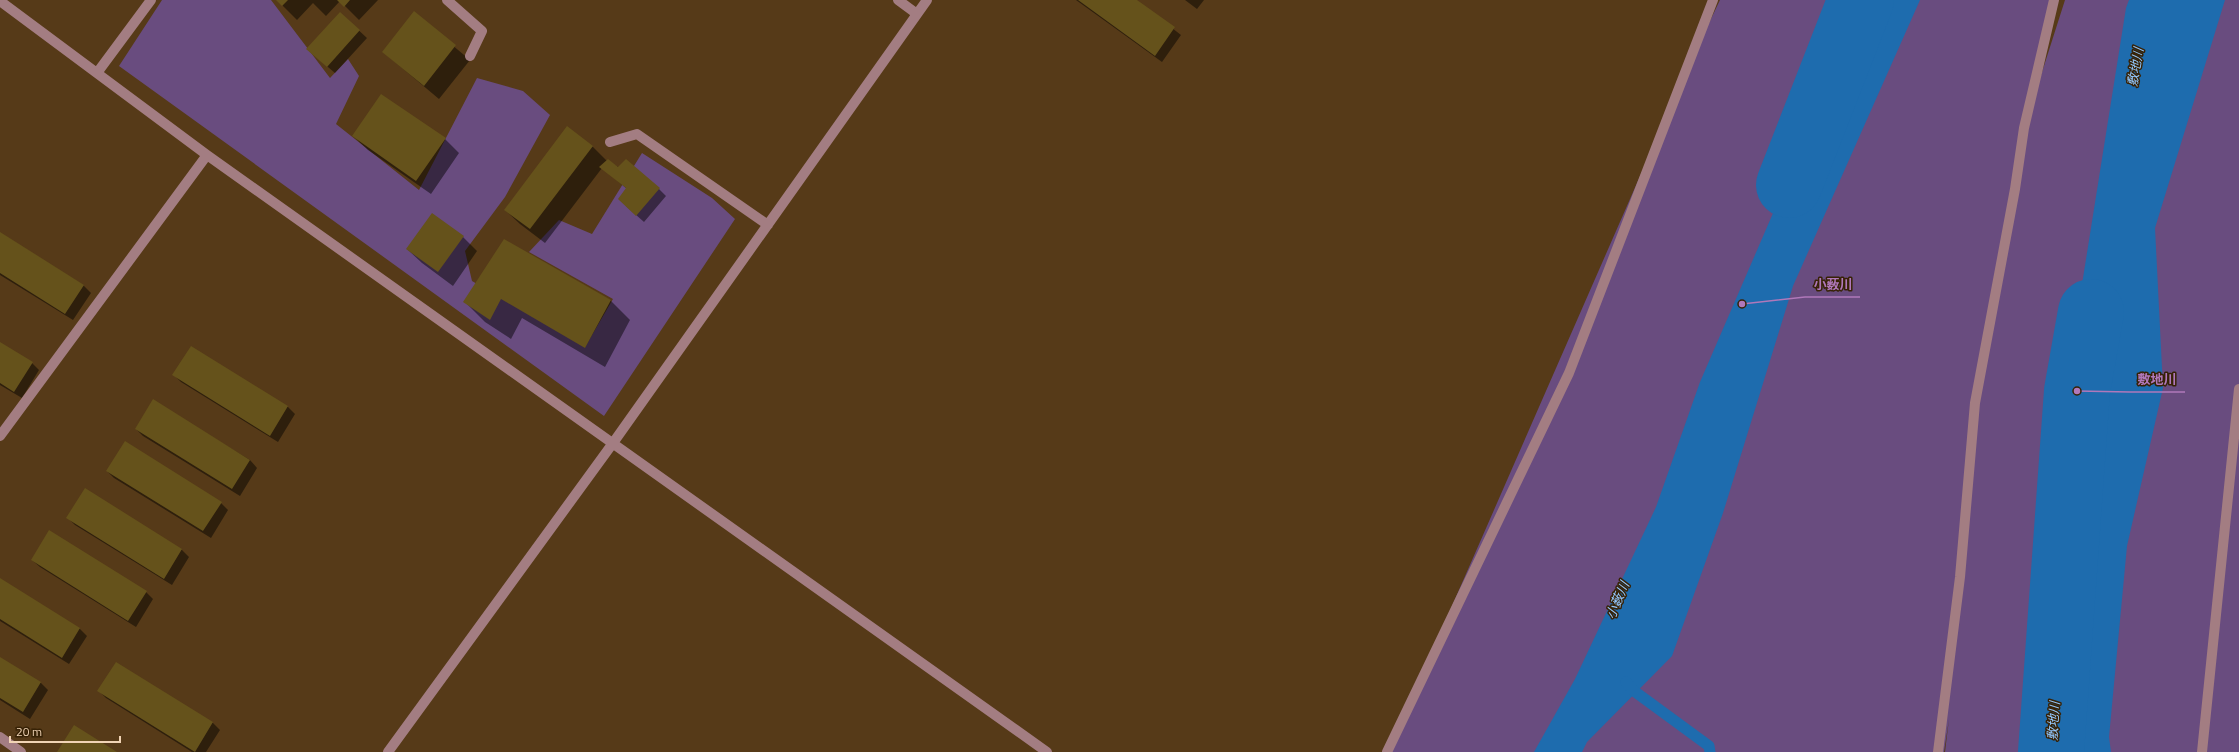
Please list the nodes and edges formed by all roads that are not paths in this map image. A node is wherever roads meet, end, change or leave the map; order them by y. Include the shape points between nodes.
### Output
1 (151, 0) edge
2 (447, 0) edge
3 (898, 0) edge
4 (928, 0) edge
5 (1713, 0) edge
6 (2054, 0) edge
7 (0, 1) edge
8 (917, 14) junction
9 (470, 56) dead end
10 (97, 73) junction
11 (610, 142) dead end
12 (207, 156) junction
13 (768, 225) junction
14 (2239, 390) edge
15 (0, 436) edge
16 (613, 443) junction
17 (0, 736) edge
18 (21, 752) edge
19 (388, 752) edge
20 (1047, 752) edge
21 (1387, 752) edge
22 (1938, 752) edge
23 (2202, 752) edge

1 - 10 street
2 - 9 street via 482,31
3 - 8 street
4 - 8 street
5 - 21 street via 1569,373
6 - 22 street via 2024,128 1975,402 1960,577
7 - 10 street
8 - 13 street
10 - 12 street
11 - 13 street via 638,134
12 - 15 street
12 - 16 street
13 - 16 street
14 - 23 street
16 - 19 street
16 - 20 street
17 - 18 street

